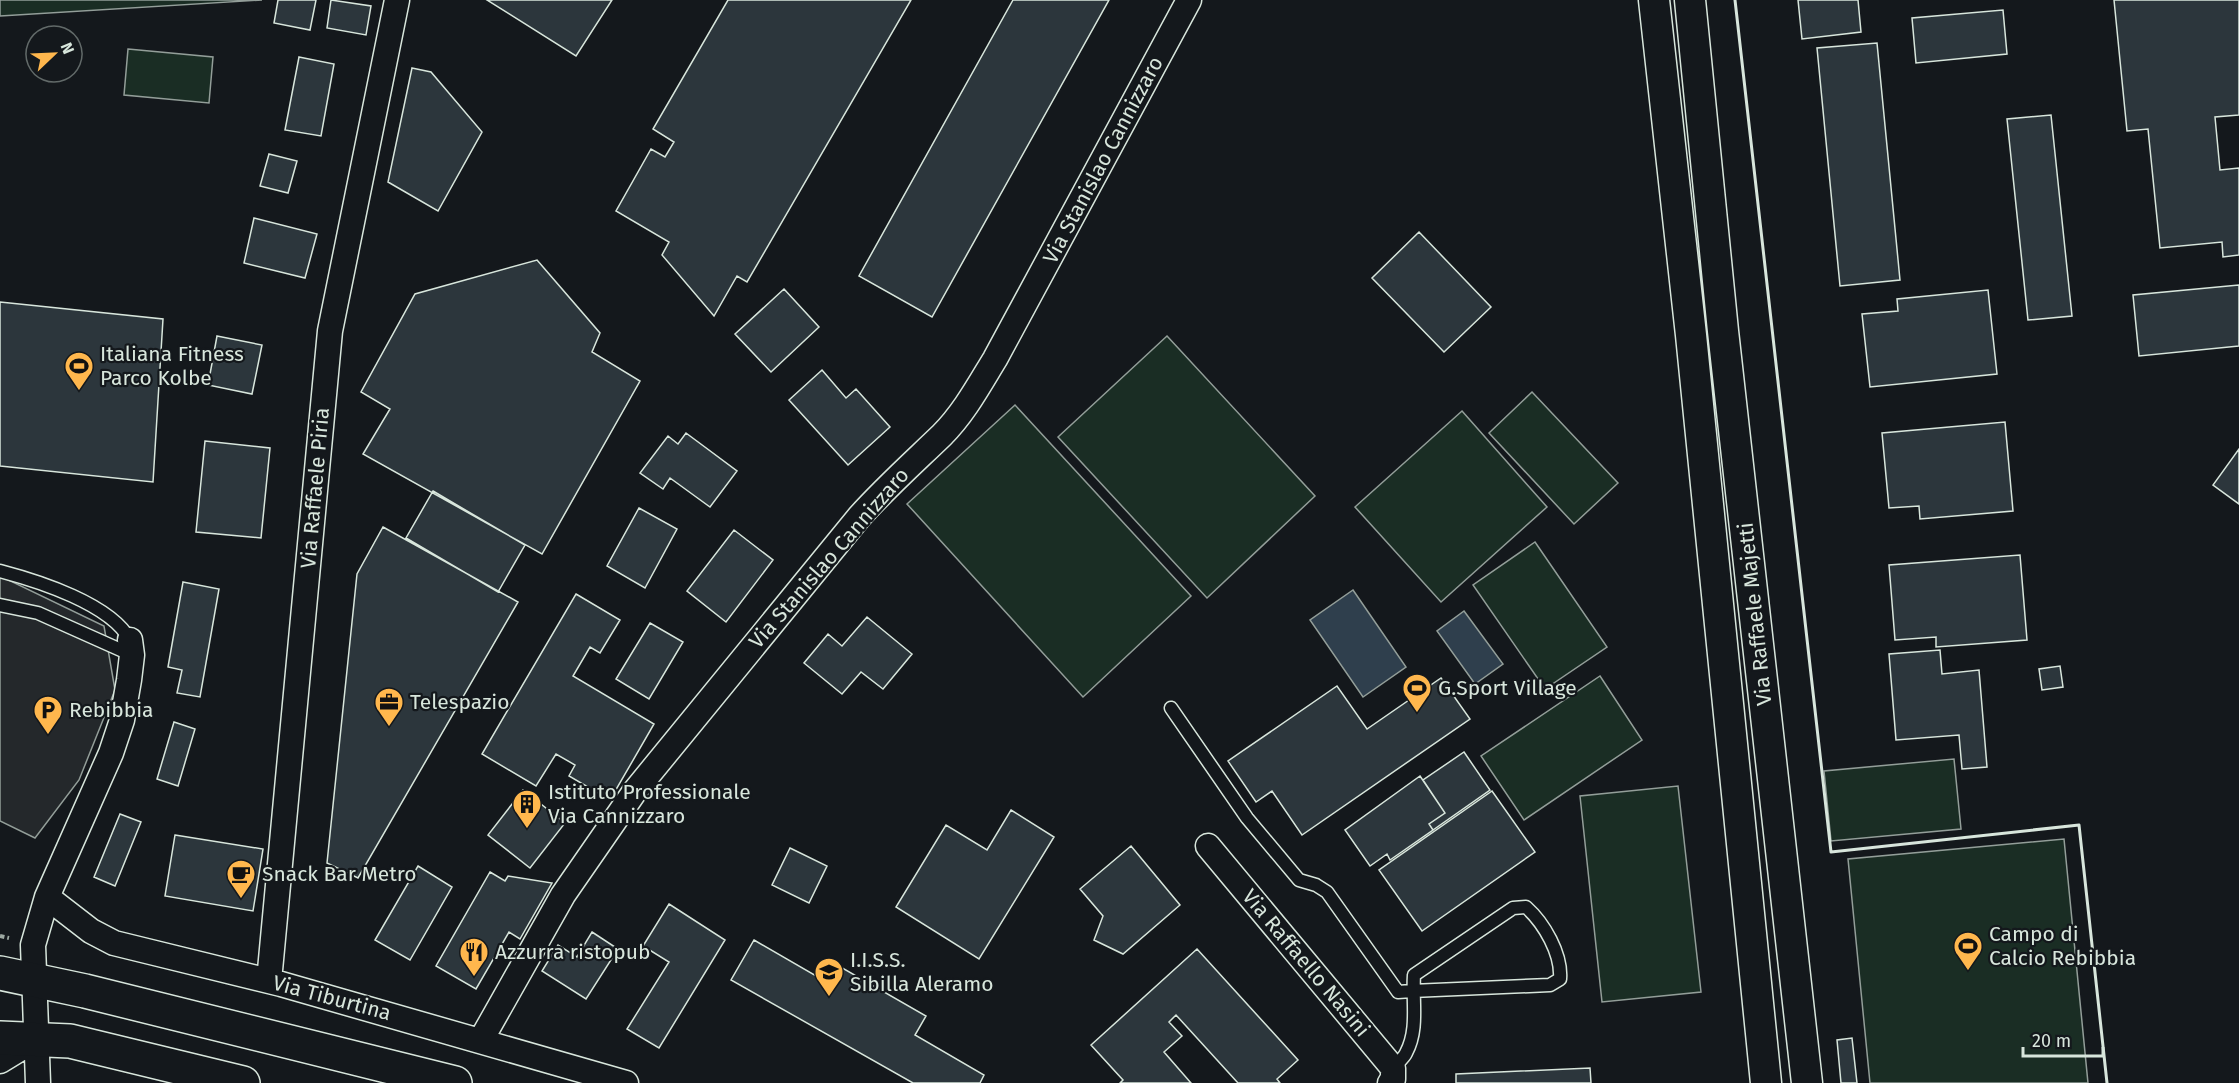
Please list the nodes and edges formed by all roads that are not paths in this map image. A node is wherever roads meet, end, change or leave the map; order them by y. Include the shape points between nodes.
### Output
1 (397, 0) edge
2 (1189, 0) edge
3 (1654, 0) edge
4 (1690, 0) edge
5 (1706, 145) junction
6 (1671, 150) junction
7 (1723, 331) junction
8 (1691, 335) junction
9 (0, 571) edge
10 (0, 605) edge
11 (131, 648) junction
12 (1171, 708) dead end
13 (1208, 846) dead end
14 (47, 897) junction
15 (15, 981) edge
16 (269, 981) junction
17 (1413, 991) junction
18 (15, 1034) edge
19 (481, 1040) junction
20 (0, 1061) edge
21 (1392, 1075) edge
22 (38, 1083) edge
23 (243, 1083) edge
24 (455, 1083) edge
25 (626, 1083) edge
26 (1767, 1083) edge
27 (1807, 1083) edge

1 - 16 street, Via Raffaele Piria via 330,331
2 - 19 street, Via Stanislao Cannizzaro via 974,394 942,435 859,517 635,791 563,895
3 - 6 street, Via Raffaele Majetti
4 - 5 street, Via Raffaele Majetti
5 - 6 street
5 - 7 street, Via Raffaele Majetti
6 - 8 street, Via Raffaele Majetti
7 - 8 street
7 - 27 street, Via Raffaele Majetti
8 - 26 street, Via Raffaele Majetti
9 - 11 lane via 43,582 100,611 120,624
10 - 11 lane via 38,613
11 - 14 street via 122,720 111,753
12 - 17 lane via 1247,818 1299,880 1327,892 1398,992
13 - 21 street, Via Raffaello Nasini
14 - 15 street via 33,945
14 - 16 street, Via Tiburtina via 91,931 114,943
15 - 18 street
15 - 24 main road via 85,991
16 - 19 street, Via Tiburtina
17 - 17 lane via 1550,985 1560,979 1561,969 1537,917 1526,907 1513,908 1414,975
17 - 21 lane via 1414,1024 1406,1053
18 - 20 street
18 - 22 street
18 - 23 main road via 76,1042
19 - 25 street, Via Tiburtina

